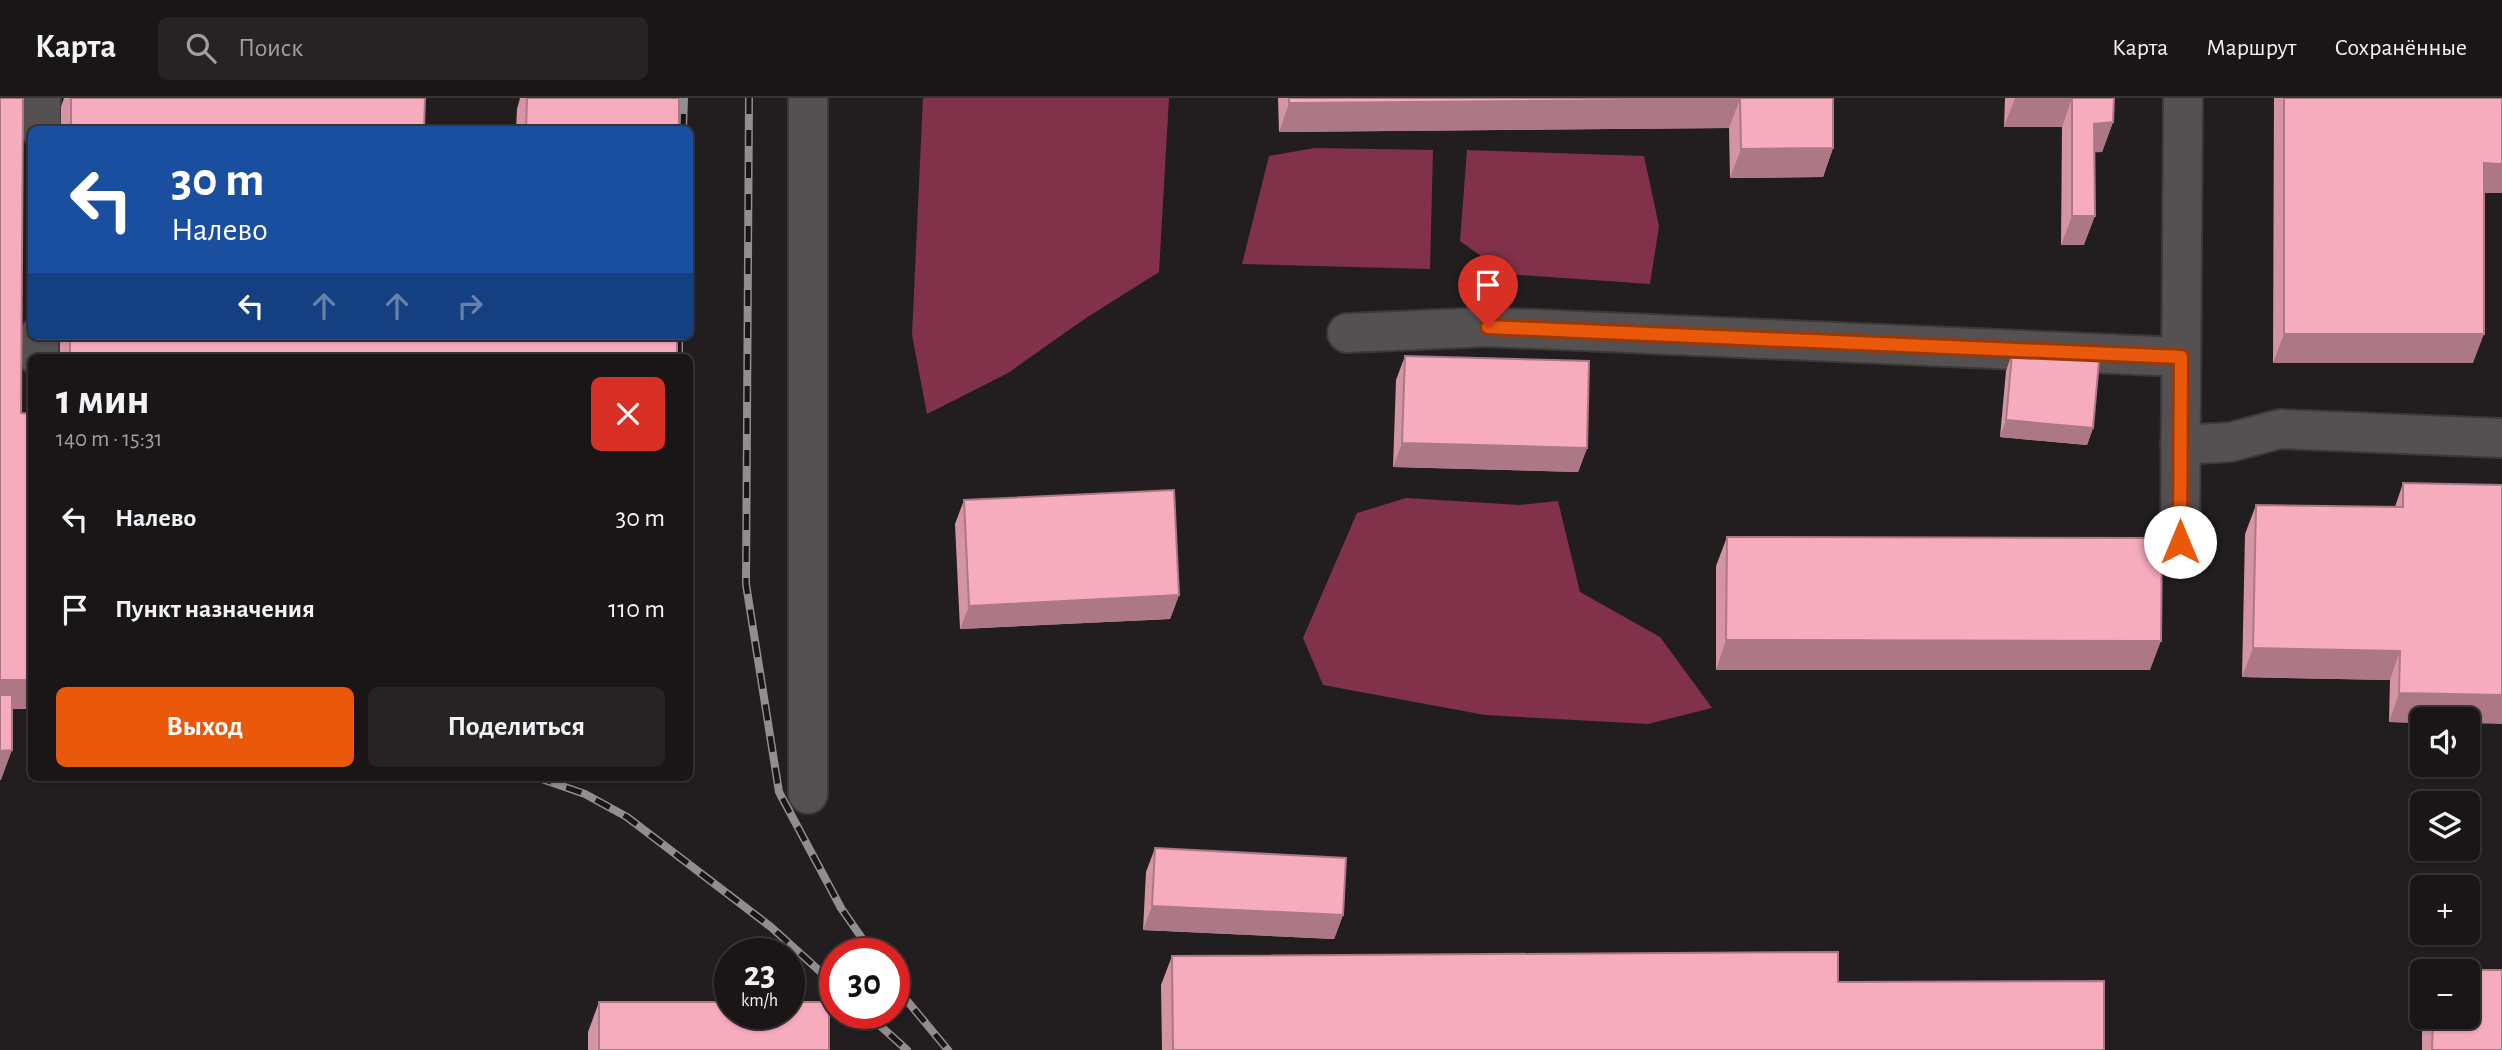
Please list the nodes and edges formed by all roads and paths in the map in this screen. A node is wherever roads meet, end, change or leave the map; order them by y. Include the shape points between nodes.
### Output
1 (41, 98) edge
2 (808, 98) edge
3 (2183, 98) edge
4 (41, 126) edge
5 (1347, 333) dead end
6 (2181, 357) junction
7 (2502, 438) edge
8 (2180, 445) junction
9 (2180, 542) dead end
10 (808, 794) dead end

1 - 4 street
2 - 10 street
3 - 6 street
5 - 6 street via 1488,327
6 - 8 street
7 - 8 street via 2280,429 2231,442
8 - 9 street

